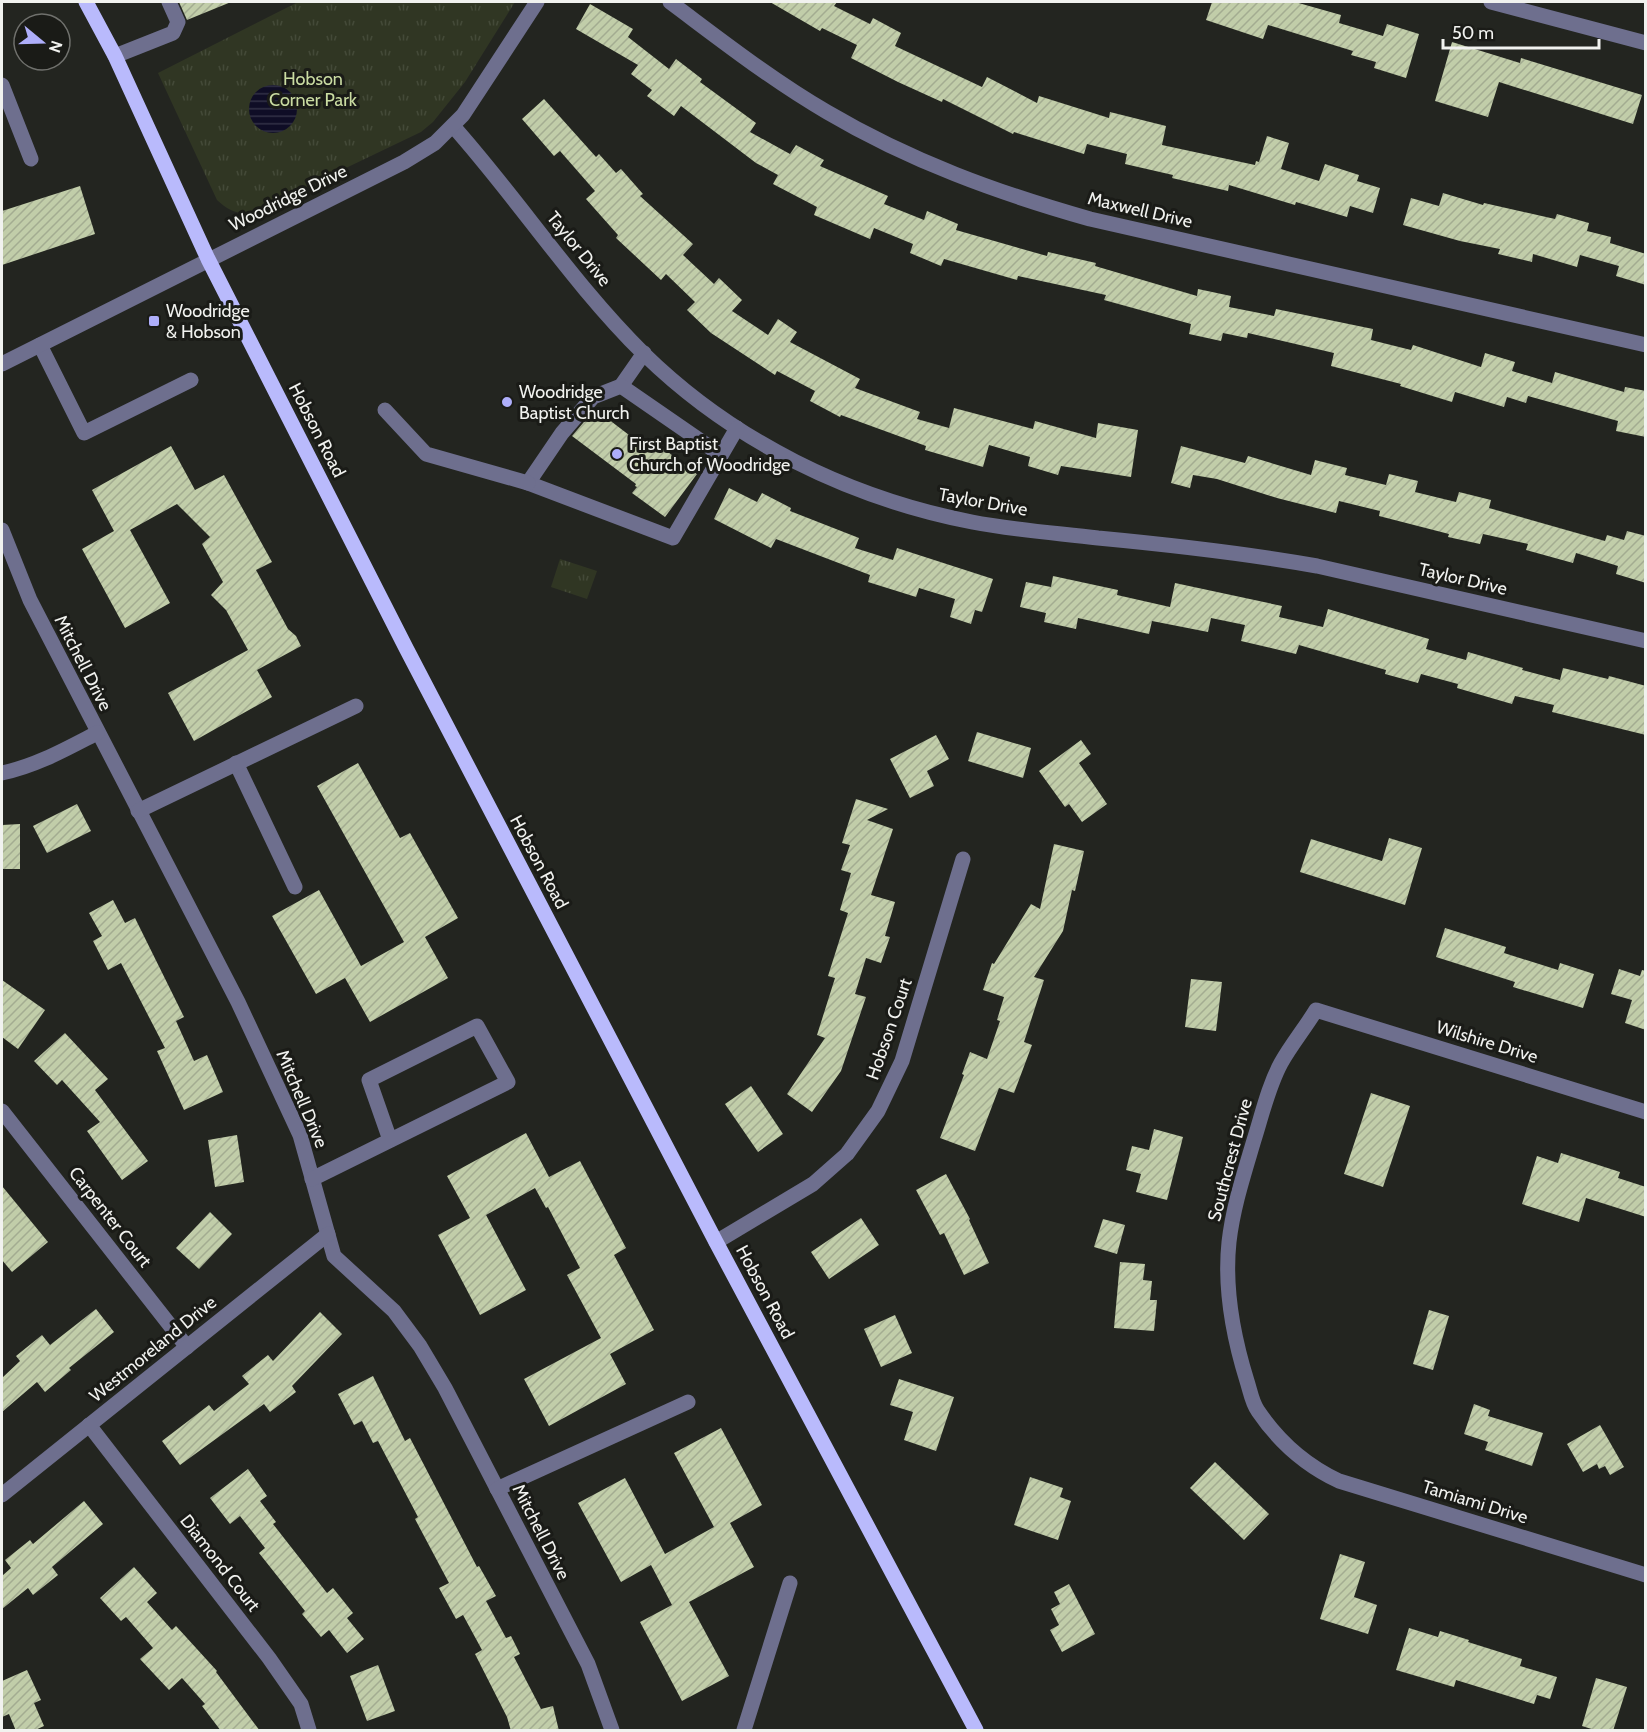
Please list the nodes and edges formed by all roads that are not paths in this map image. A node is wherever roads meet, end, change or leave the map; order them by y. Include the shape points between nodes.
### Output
1 (86, 2) edge
2 (169, 2) edge
3 (537, 2) edge
4 (670, 2) edge
5 (1491, 2) edge
6 (1646, 43) edge
7 (115, 56) junction
8 (2, 85) edge
9 (453, 126) junction
10 (32, 159) dead end
11 (208, 259) junction
12 (40, 345) junction
13 (1646, 345) edge
14 (644, 353) junction
15 (2, 364) edge
16 (191, 380) dead end
17 (621, 386) junction
18 (385, 410) dead end
19 (737, 428) junction
20 (721, 455) junction
21 (528, 483) junction
22 (2, 530) edge
23 (1646, 641) edge
24 (356, 706) dead end
25 (97, 733) junction
26 (236, 764) junction
27 (2, 773) edge
28 (138, 811) junction
29 (963, 859) dead end
30 (295, 887) dead end
31 (1316, 1010) joint
32 (2, 1111) edge
33 (1646, 1112) edge
34 (390, 1140) junction
35 (312, 1179) junction
36 (328, 1234) junction
37 (716, 1242) junction
38 (187, 1347) junction
39 (688, 1402) dead end
40 (89, 1425) junction
41 (1298, 1457) joint
42 (497, 1489) junction
43 (2, 1495) edge
44 (1646, 1575) edge
45 (790, 1583) dead end
46 (309, 1731) edge
47 (612, 1731) edge
48 (744, 1731) edge
49 (976, 1731) edge

1 - 7 main road, Hobson Road
2 - 7 street via 178,22 173,33
3 - 9 street, Woodridge Drive
4 - 13 street, Maxwell Drive via 828,113 957,176 1090,219
5 - 6 street
7 - 11 main road, Hobson Road
8 - 10 street
9 - 11 street, Woodridge Drive via 435,143 404,162
9 - 14 street, Taylor Drive via 596,301
11 - 12 street, Woodridge Drive
11 - 37 main road, Hobson Road
12 - 15 street, Woodridge Drive
12 - 16 street via 84,433
14 - 17 street
14 - 19 street, Taylor Drive via 675,382
17 - 20 street
17 - 21 street via 593,397 562,433
18 - 21 street via 426,454
19 - 20 street
19 - 23 street, Taylor Drive via 824,476 933,514 1022,530 1274,558
20 - 21 street via 673,538
22 - 25 street, Mitchell Drive via 30,600
24 - 26 street
25 - 27 street via 33,764
25 - 28 street, Mitchell Drive
26 - 28 street
26 - 30 street
28 - 35 street, Mitchell Drive via 243,1012 300,1135
29 - 37 street, Hobson Court via 902,1061 878,1111 847,1154 813,1184
31 - 33 street, Wilshire Drive
31 - 41 street, Southcrest Drive via 1281,1064 1269,1092 1240,1186 1228,1265 1234,1336 1256,1409
32 - 38 street, Carpenter Court
34 - 34 street via 508,1082 477,1026 369,1080
34 - 35 street
35 - 36 street, Mitchell Drive
36 - 38 street, Westmoreland Drive
36 - 42 street, Mitchell Drive via 334,1256 394,1311 420,1346
37 - 49 main road, Hobson Road
38 - 40 street, Westmoreland Drive
39 - 42 street
40 - 43 street, Westmoreland Drive
40 - 46 street, Diamond Court via 269,1658 301,1704
41 - 44 street, Tamiami Drive via 1339,1480
42 - 47 street, Mitchell Drive via 588,1664
45 - 48 street

